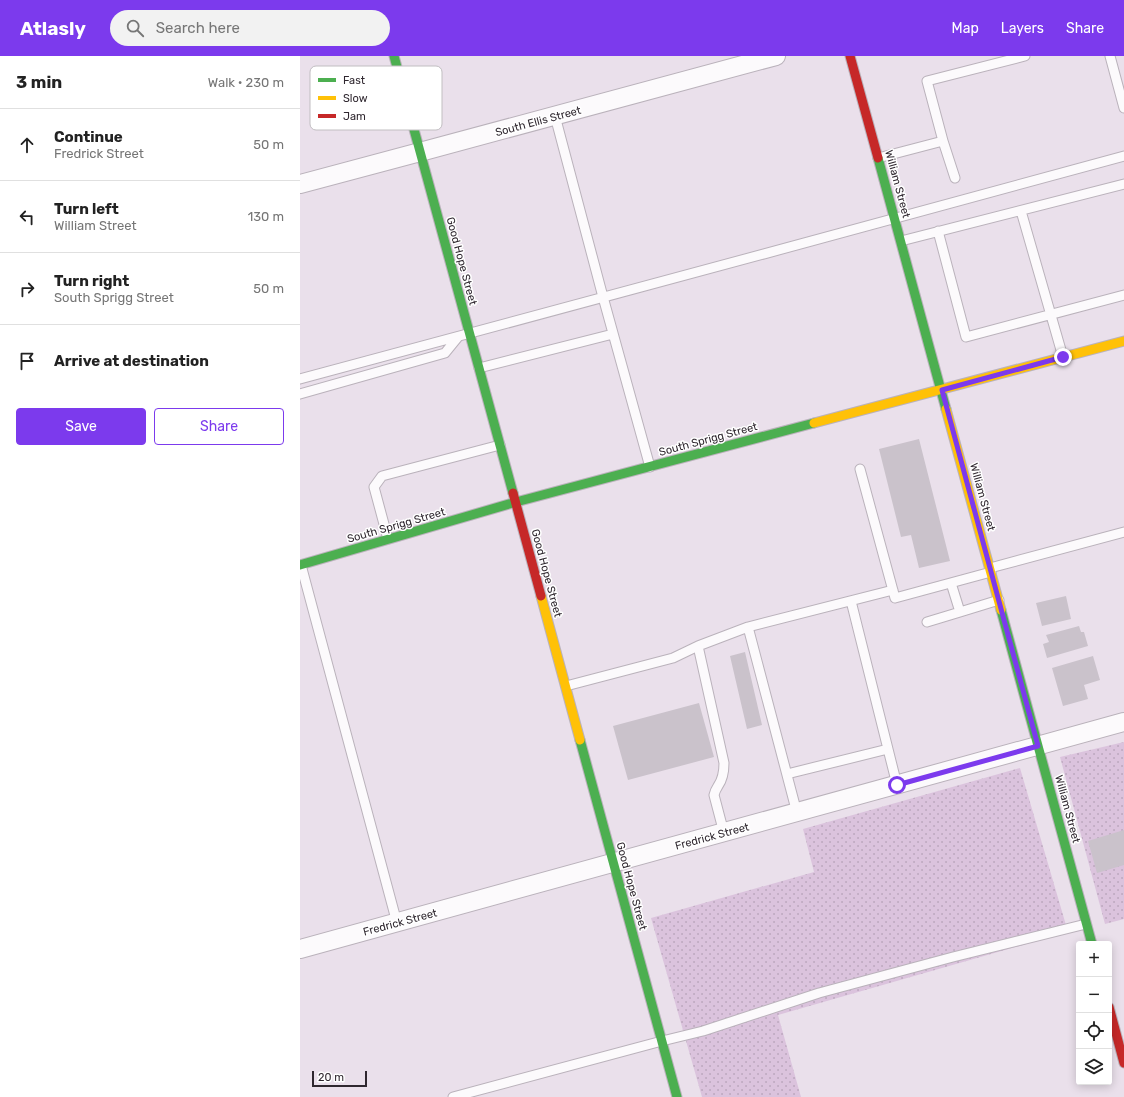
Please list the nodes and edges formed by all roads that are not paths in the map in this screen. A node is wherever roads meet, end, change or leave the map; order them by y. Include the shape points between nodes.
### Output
1 (394, 56) edge
2 (776, 56) edge
3 (850, 56) edge
4 (1025, 56) edge
5 (1110, 56) edge
6 (733, 62) edge
7 (397, 66) edge
8 (1124, 108) edge
9 (555, 116) junction
10 (414, 130) edge
11 (943, 141) junction
12 (420, 152) junction
13 (1124, 156) edge
14 (878, 158) junction
15 (955, 178) dead end
16 (300, 184) edge
17 (1124, 184) edge
18 (1021, 211) junction
19 (895, 219) junction
20 (938, 231) junction
21 (901, 241) junction
22 (1124, 295) edge
23 (603, 298) junction
24 (1051, 314) junction
25 (470, 333) junction
26 (613, 334) junction
27 (458, 337) junction
28 (1124, 341) edge
29 (1063, 357) junction
30 (479, 368) junction
31 (300, 379) edge
32 (942, 390) junction
33 (300, 394) edge
34 (500, 445) junction
35 (650, 467) junction
36 (860, 469) dead end
37 (516, 502) junction
38 (1124, 532) edge
39 (388, 539) junction
40 (300, 564) edge
41 (990, 570) junction
42 (952, 583) junction
43 (893, 590) junction
44 (999, 600) junction
45 (851, 601) junction
46 (960, 612) junction
47 (927, 622) dead end
48 (748, 627) junction
49 (698, 646) junction
50 (566, 686) junction
51 (1124, 722) edge
52 (1038, 746) junction
53 (888, 749) junction
54 (786, 774) junction
55 (897, 785) junction
56 (797, 812) junction
57 (724, 833) junction
58 (614, 863) junction
59 (397, 923) junction
60 (1086, 924) junction
61 (1091, 941) edge
62 (300, 949) edge
63 (1111, 1013) edge
64 (662, 1040) junction
65 (1124, 1063) edge
66 (453, 1097) edge
67 (677, 1097) edge

1 - 7 main road, Good Hope Street
2 - 6 street, South Ellis Street
3 - 14 main road, William Street
4 - 11 lane via 927,82
5 - 8 lane
6 - 9 street, South Ellis Street
9 - 12 street, South Ellis Street
9 - 23 lane
10 - 12 main road, Good Hope Street
11 - 14 lane
11 - 15 lane
12 - 16 street, South Ellis Street
12 - 25 main road, Good Hope Street
13 - 19 lane
14 - 19 main road, William Street
17 - 18 lane
18 - 20 lane
18 - 24 lane
19 - 21 main road, William Street
19 - 23 lane
20 - 21 lane
20 - 24 lane via 966,337
21 - 32 main road, William Street
22 - 24 lane
23 - 25 lane
23 - 26 lane
24 - 29 lane
25 - 27 lane
25 - 30 main road, Good Hope Street
26 - 30 lane
26 - 35 lane
27 - 31 lane
27 - 33 lane via 445,353
28 - 29 main road, South Sprigg Street
29 - 32 main road, South Sprigg Street
30 - 34 main road, Good Hope Street
32 - 35 main road, South Sprigg Street
32 - 41 main road, William Street
34 - 37 main road, Good Hope Street
34 - 39 lane via 382,476 374,487
35 - 37 main road, South Sprigg Street
36 - 43 lane
37 - 39 main road, South Sprigg Street
37 - 50 main road, Good Hope Street
38 - 41 lane
39 - 40 main road, South Sprigg Street
40 - 59 lane
41 - 42 lane
41 - 44 main road, William Street
42 - 43 lane via 895,598
42 - 46 lane
43 - 45 lane
44 - 46 lane
44 - 52 main road, William Street
45 - 48 lane
45 - 53 lane
46 - 47 lane
48 - 49 lane
48 - 54 lane
49 - 50 lane via 673,658
49 - 57 lane via 724,763 724,772 714,795
50 - 58 main road, Good Hope Street
51 - 52 street, Fredrick Street
52 - 55 street, Fredrick Street
52 - 60 main road, William Street
53 - 54 lane
53 - 55 lane
54 - 56 lane
55 - 56 street, Fredrick Street
56 - 57 street, Fredrick Street
57 - 58 street, Fredrick Street
58 - 59 street, Fredrick Street
58 - 64 main road, Good Hope Street
59 - 62 street, Fredrick Street
60 - 61 main road, William Street
60 - 64 lane via 819,993 703,1031
63 - 65 main road
64 - 66 lane
64 - 67 main road, Good Hope Street

